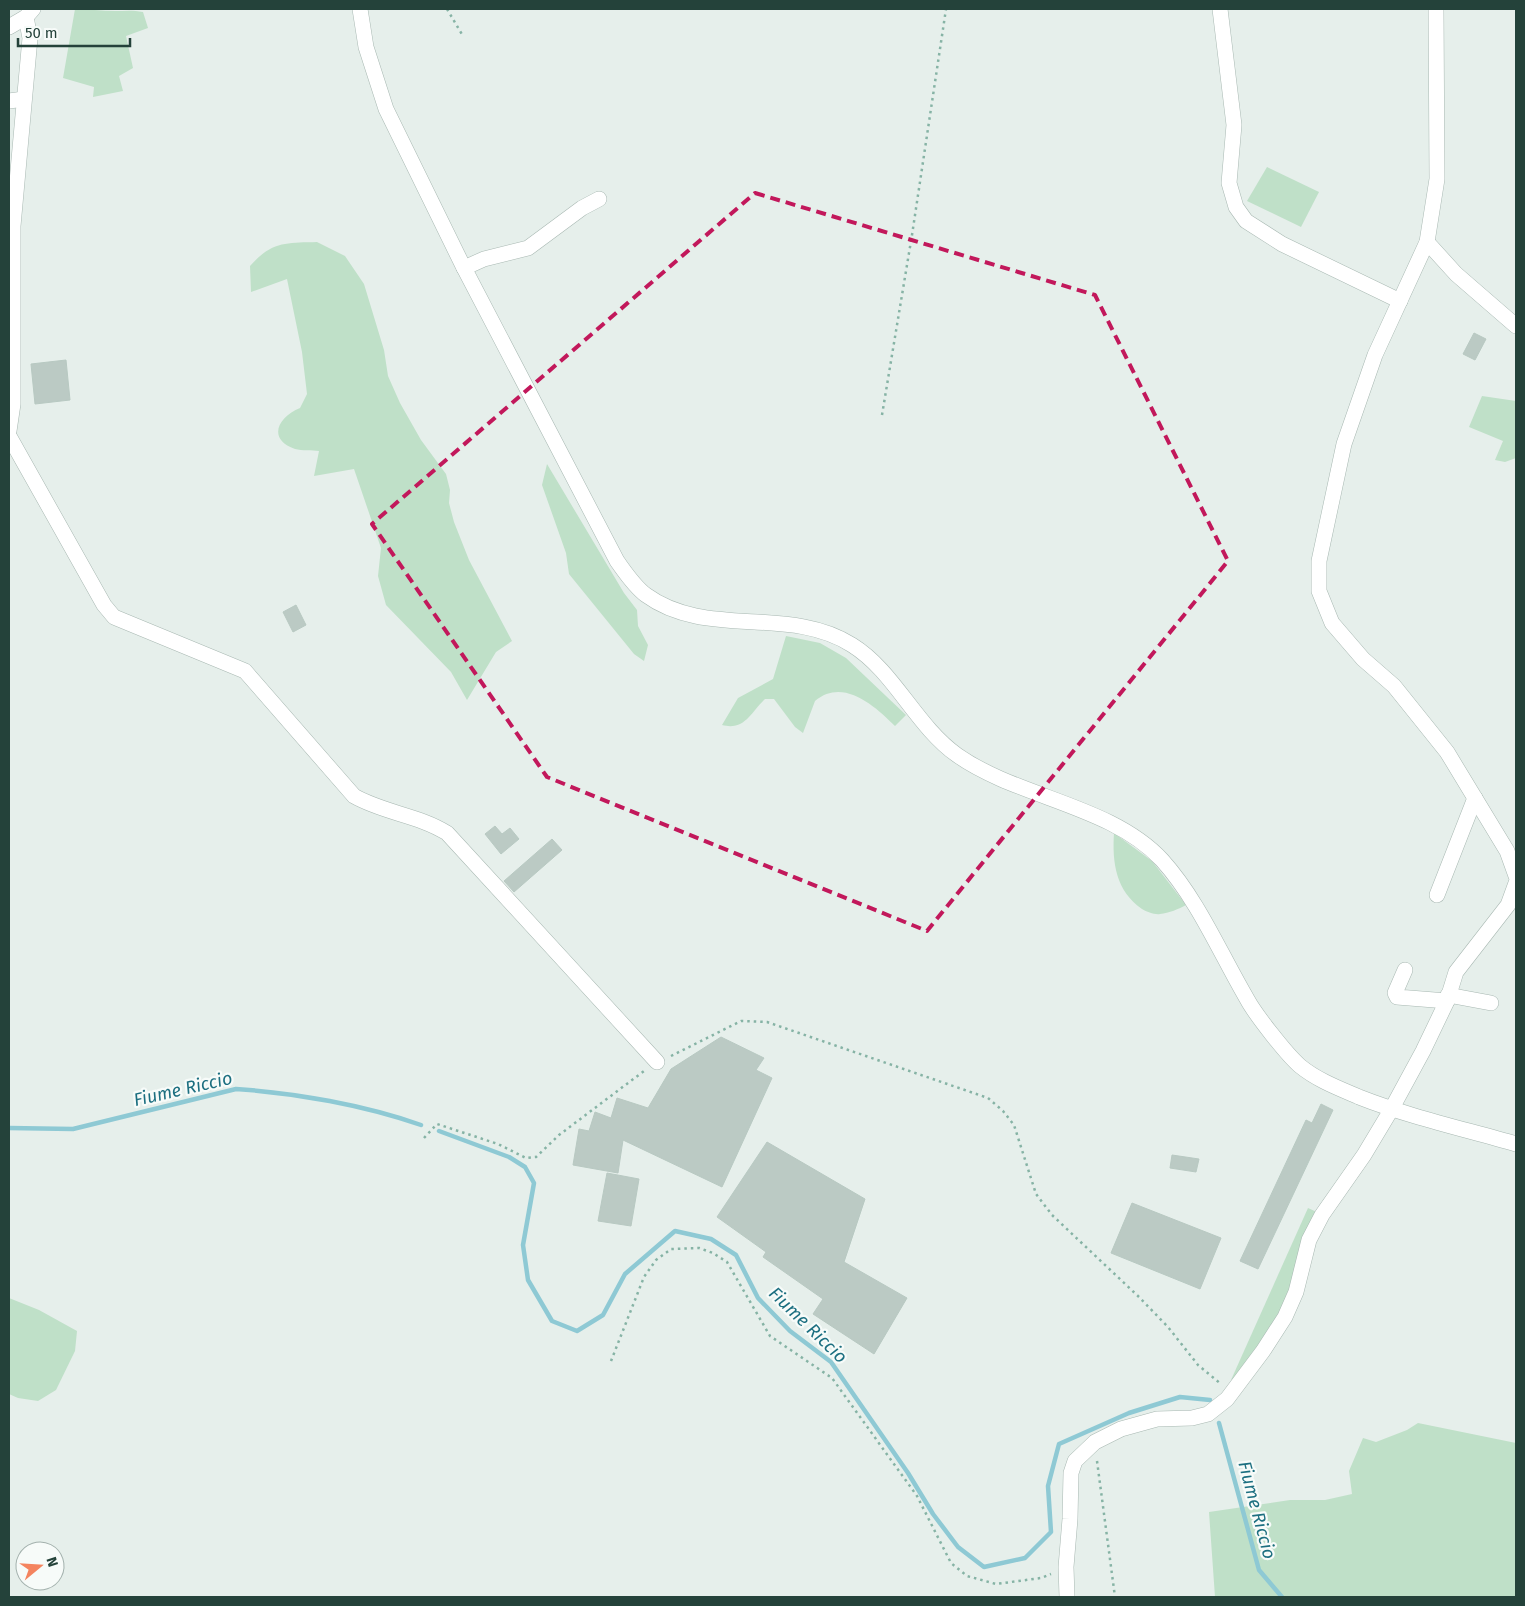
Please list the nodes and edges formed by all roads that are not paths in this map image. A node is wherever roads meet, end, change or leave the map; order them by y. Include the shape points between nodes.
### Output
1 (360, 9) edge
2 (1220, 9) edge
3 (1436, 9) edge
4 (30, 13) edge
5 (9, 27) edge
6 (24, 98) junction
7 (9, 101) edge
8 (599, 199) dead end
9 (1426, 242) junction
10 (464, 268) junction
11 (1400, 301) junction
12 (1516, 326) edge
13 (9, 431) edge
14 (9, 436) edge
15 (1475, 798) junction
16 (1516, 876) edge
17 (1516, 883) edge
18 (1437, 895) dead end
19 (1405, 970) dead end
20 (1447, 998) junction
21 (1491, 1003) dead end
22 (657, 1062) road end
23 (1391, 1110) junction
24 (1516, 1144) edge
25 (1067, 1597) edge

1 - 10 street via 366,47 386,108
2 - 11 street via 1234,125 1229,183 1236,207 1246,221 1282,244
3 - 9 street via 1437,179
4 - 5 street
4 - 6 street
6 - 7 street
6 - 13 street via 13,226 13,404
8 - 10 street via 528,248 484,259
9 - 11 street
9 - 12 street via 1456,274
10 - 23 street via 617,561 645,594 672,610 716,619 825,630 866,656 954,753 1004,780 1122,828 1162,860 1192,901 1249,1003 1298,1065 1326,1084
11 - 15 street via 1375,355 1344,444 1319,561 1319,591 1332,623 1363,659 1394,686 1447,752
14 - 22 street via 104,605 114,617 245,671 354,796 373,806 429,822 447,833
15 - 16 street via 1508,851
15 - 18 street
17 - 20 street via 1508,905 1456,972
19 - 20 street via 1395,993 1397,997
20 - 21 street
20 - 23 street
23 - 24 street
23 - 25 street via 1309,1240 1296,1292 1285,1317 1227,1399 1208,1414 1140,1423 1095,1442 1078,1457 1071,1473

